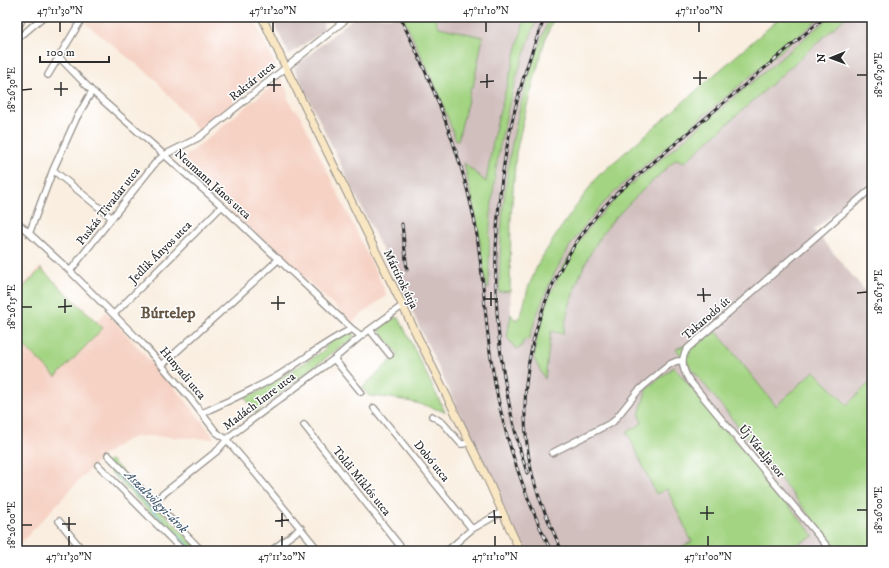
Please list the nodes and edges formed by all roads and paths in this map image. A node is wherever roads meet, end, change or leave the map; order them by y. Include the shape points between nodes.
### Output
1 (23, 17) edge
2 (44, 17) edge
3 (83, 17) edge
4 (262, 17) edge
5 (349, 17) edge
6 (19, 21) edge
7 (17, 30) edge
8 (17, 36) edge
9 (59, 58) junction
10 (286, 68) junction
11 (48, 75) dead end
12 (92, 91) junction
13 (164, 155) junction
14 (53, 170) junction
15 (872, 188) edge
16 (222, 206) junction
17 (112, 218) junction
18 (17, 222) edge
19 (29, 234) junction
20 (279, 259) junction
21 (70, 271) junction
22 (402, 306) junction
23 (114, 314) junction
24 (352, 329) junction
25 (370, 330) junction
26 (361, 336) junction
27 (390, 355) dead end
28 (334, 359) junction
29 (682, 361) junction
30 (162, 365) junction
31 (361, 392) dead end
32 (374, 408) dead end
33 (202, 413) junction
34 (432, 416) dead end
35 (304, 425) dead end
36 (226, 439) junction
37 (469, 442) junction
38 (552, 453) dead end
39 (108, 455) dead end
40 (98, 465) dead end
41 (154, 502) junction
42 (502, 512) junction
43 (59, 522) dead end
44 (301, 528) junction
45 (472, 528) junction
46 (83, 551) edge
47 (183, 551) edge
48 (202, 551) edge
49 (271, 551) edge
50 (319, 551) edge
51 (404, 551) edge
52 (447, 551) edge
53 (520, 551) edge
54 (831, 551) edge

1 - 6 street
2 - 8 street via 21,36
3 - 9 street
4 - 10 street, Mártírok útja
5 - 10 street, Raktár utca
6 - 7 street
9 - 11 street
9 - 12 street, Neumann János utca
10 - 13 street, Raktár utca via 198,138
10 - 22 street, Mártírok útja
12 - 13 street, Neumann János utca
12 - 14 street
13 - 16 street, Neumann János utca
13 - 17 street, Puskás Tivadar utca
14 - 17 street
14 - 19 street
15 - 29 street, Takarodó út via 688,348
16 - 20 street, Neumann János utca
16 - 23 street, Jedlik Ányos utca
17 - 21 street, Puskás Tivadar utca
18 - 19 street, Hunyadi utca
19 - 21 street, Hunyadi utca
20 - 24 street, Neumann János utca
20 - 30 street
21 - 23 street, Hunyadi utca
22 - 25 street, Madách Imre utca
22 - 37 street, Mártírok útja
23 - 30 street, Hunyadi utca
24 - 26 street
24 - 33 street, Madách Imre utca via 275,377
25 - 26 street, Madách Imre utca
25 - 27 street
26 - 28 street, Madách Imre utca
28 - 31 street
28 - 36 street, Madách Imre utca
29 - 38 street via 670,364 638,391 613,422
29 - 54 street, Új Váralja sor via 683,370 689,380
30 - 33 street, Hunyadi utca
32 - 45 street, Dobó utca
33 - 36 street, Hunyadi utca via 216,432
34 - 37 street via 444,422 461,444
35 - 51 street, Toldi Miklós utca
36 - 41 street, Madách Imre utca via 217,451
36 - 44 street, Hunyadi utca
37 - 42 street, Mártírok útja
39 - 41 street
40 - 47 street
41 - 48 street
42 - 45 street
42 - 53 street, Mártírok útja
43 - 46 street
44 - 49 street
44 - 50 street, Hunyadi utca
45 - 52 street

